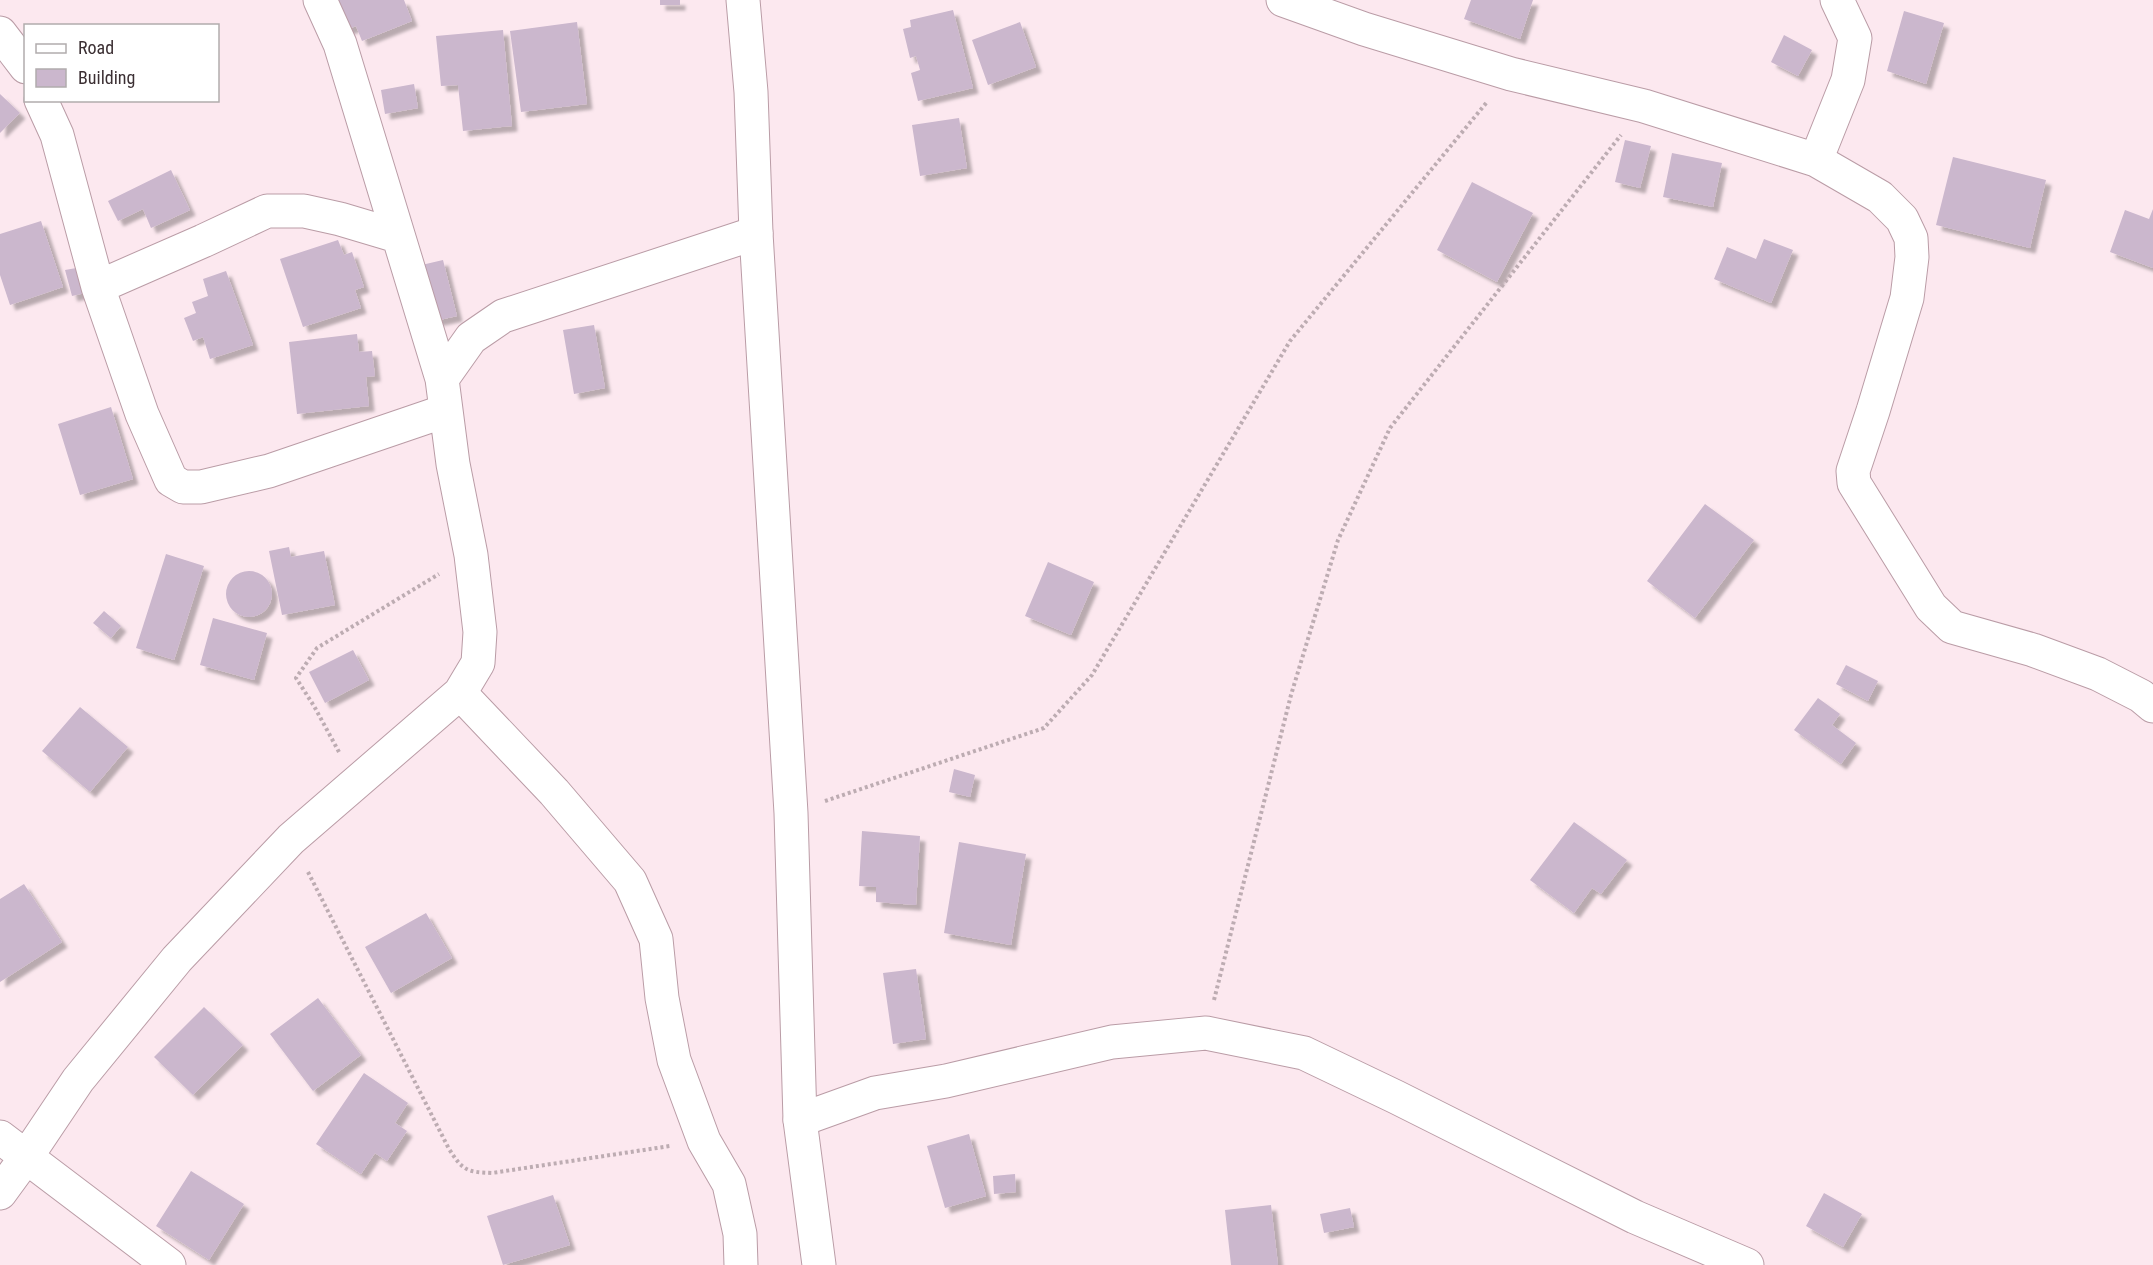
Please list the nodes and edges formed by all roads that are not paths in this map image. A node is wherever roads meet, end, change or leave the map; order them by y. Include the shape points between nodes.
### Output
1 (320, 0) edge
2 (744, 0) edge
3 (1283, 0) edge
4 (1837, 0) edge
5 (0, 33) edge
6 (24, 64) edge
7 (42, 102) edge
8 (1816, 160) junction
9 (756, 233) junction
10 (397, 236) junction
11 (98, 287) junction
12 (443, 395) junction
13 (460, 693) junction
14 (2153, 706) edge
15 (800, 1120) junction
16 (0, 1137) edge
17 (27, 1156) junction
18 (0, 1192) edge
19 (169, 1265) edge
20 (741, 1265) edge
21 (819, 1265) edge
22 (1747, 1265) edge

1 - 10 street via 340,44
2 - 9 street
3 - 8 street via 1511,74 1644,106
4 - 8 street via 1855,38 1848,80
5 - 6 street
7 - 11 street via 57,135
8 - 14 street via 1880,197 1902,219 1911,238 1907,298 1853,471 1854,483 1864,502 1931,607 1952,627 2098,674
9 - 12 street via 503,316 471,338
9 - 15 street via 791,813
10 - 11 street via 304,211 267,211
10 - 12 street
11 - 12 street via 146,423 171,480 183,487 201,488 269,471
12 - 13 street via 480,632 478,663
13 - 17 street via 291,839 177,959 78,1080
13 - 20 street via 554,792 630,882 656,939 674,1060 704,1141 729,1184 740,1234
15 - 21 street
15 - 22 street via 875,1093 946,1081 1112,1042 1206,1033 1305,1053 1635,1217
16 - 17 street
17 - 18 street
17 - 19 street

